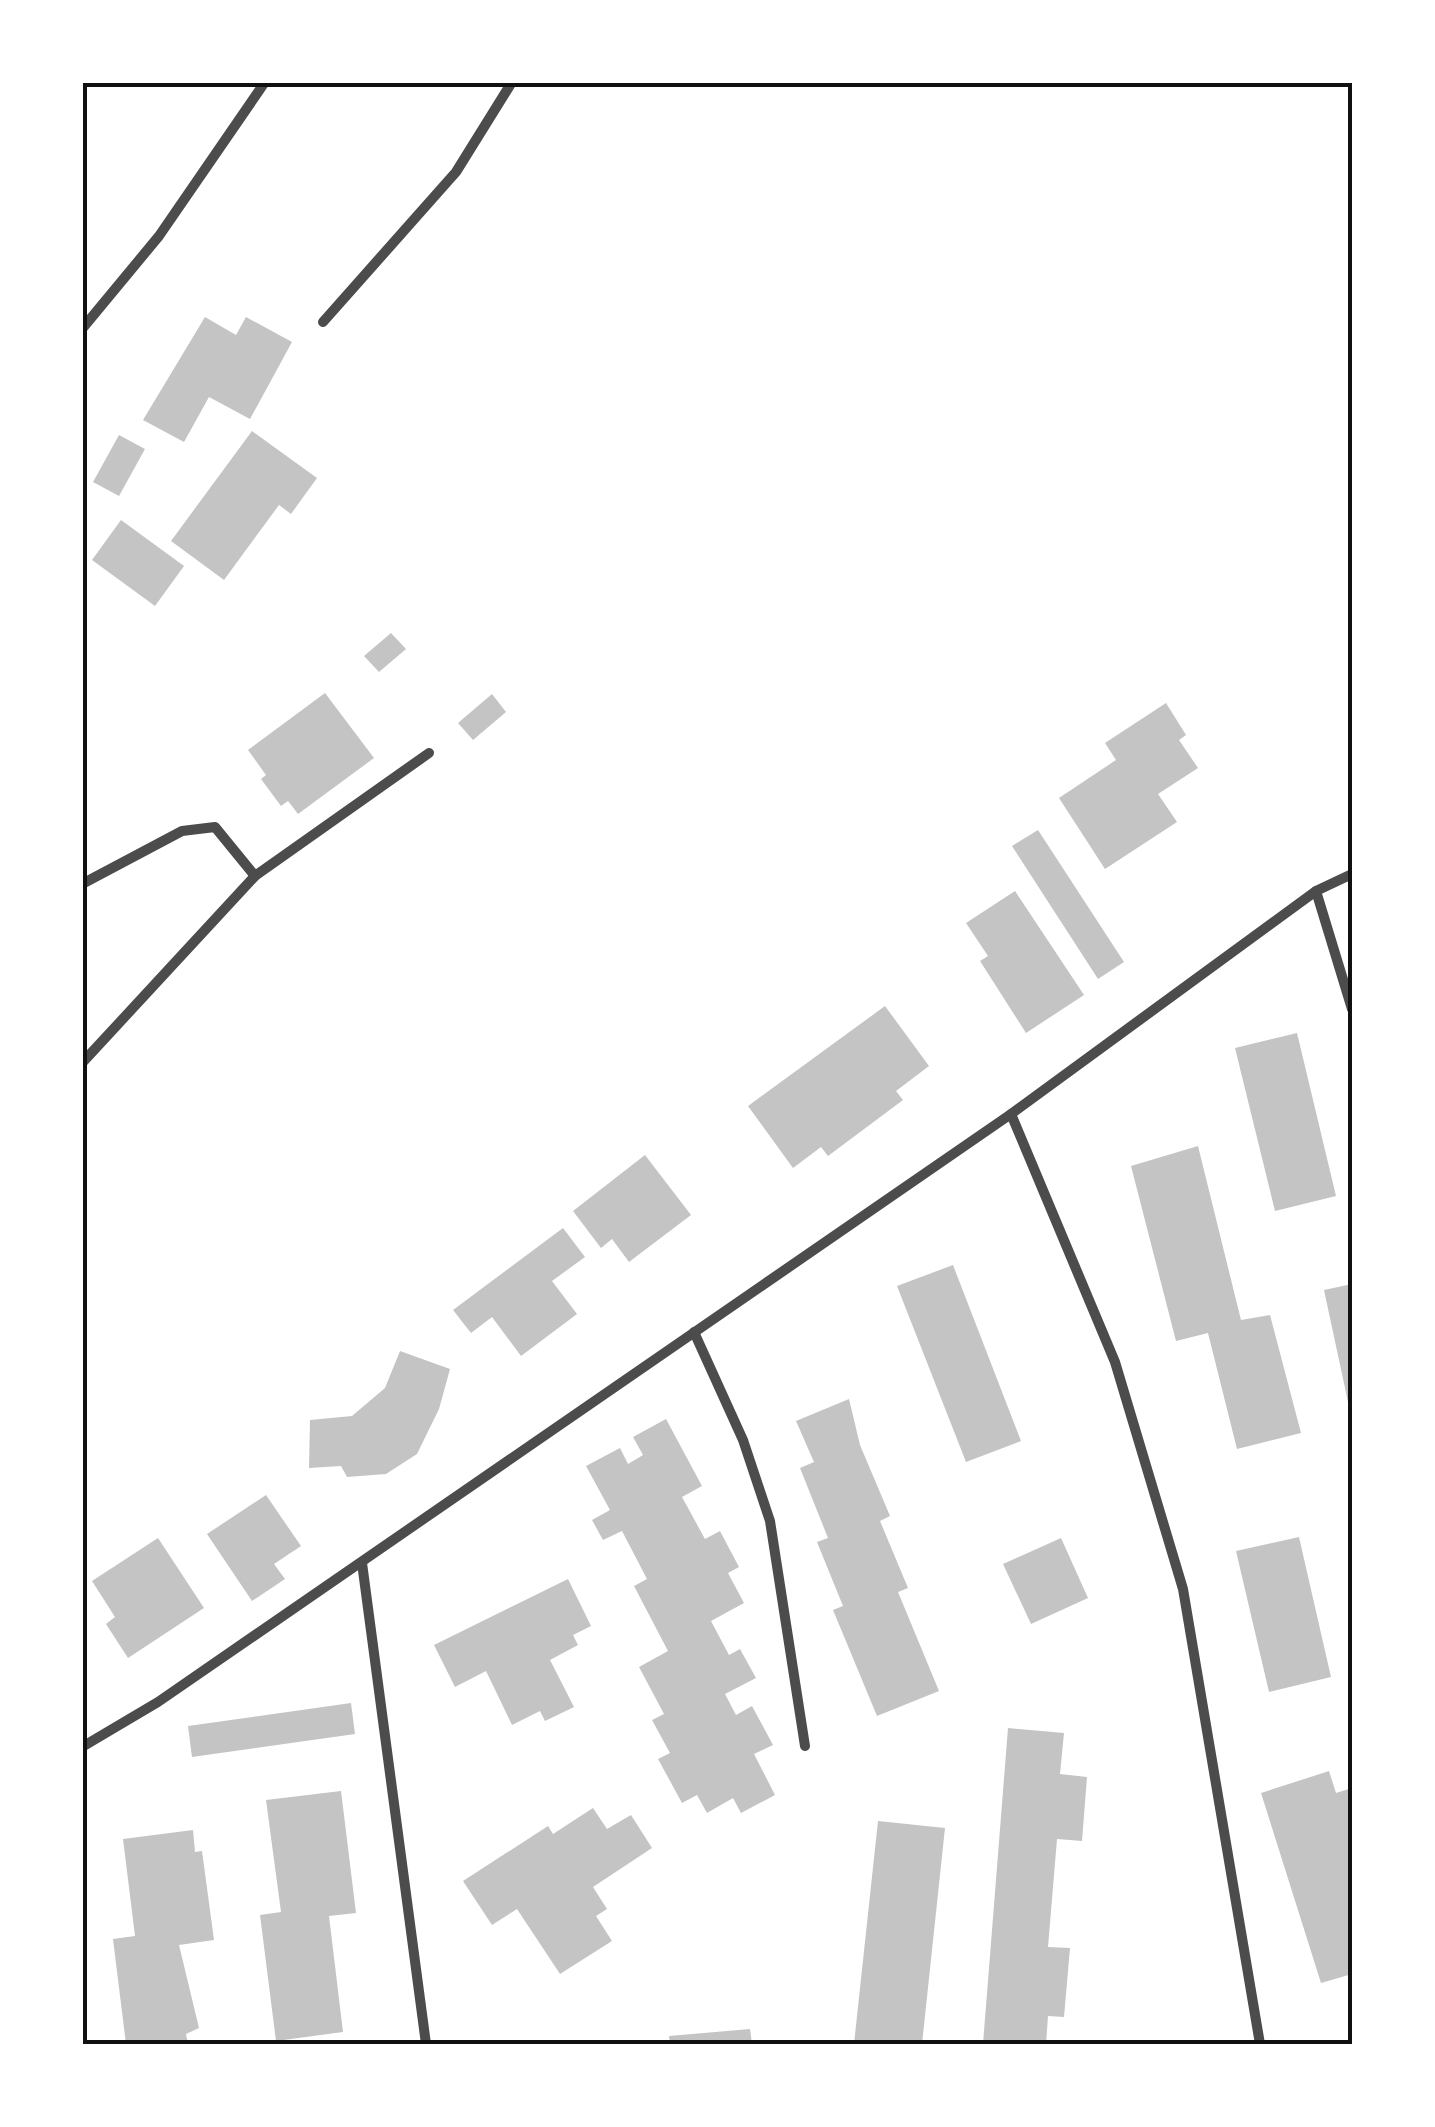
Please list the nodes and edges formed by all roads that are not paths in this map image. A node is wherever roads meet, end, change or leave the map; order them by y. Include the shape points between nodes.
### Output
1 (265, 82) edge
2 (512, 82) edge
3 (324, 322) dead end
4 (82, 329) edge
5 (428, 753) dead end
6 (1352, 874) edge
7 (255, 876) junction
8 (82, 884) edge
9 (1316, 891) junction
10 (1352, 1010) edge
11 (82, 1063) edge
12 (1011, 1114) junction
13 (694, 1332) junction
14 (362, 1563) junction
15 (805, 1746) dead end
16 (82, 1747) edge
17 (426, 2044) edge
18 (1260, 2044) edge

1 - 4 street via 159,236
2 - 3 street via 456,172
5 - 7 street
6 - 9 street
7 - 8 street via 215,827 182,831
7 - 11 street
9 - 10 street
9 - 12 street
12 - 13 street
12 - 18 street via 1114,1362 1184,1589
13 - 14 street
13 - 15 street via 743,1440 770,1521
14 - 16 street
14 - 17 street

